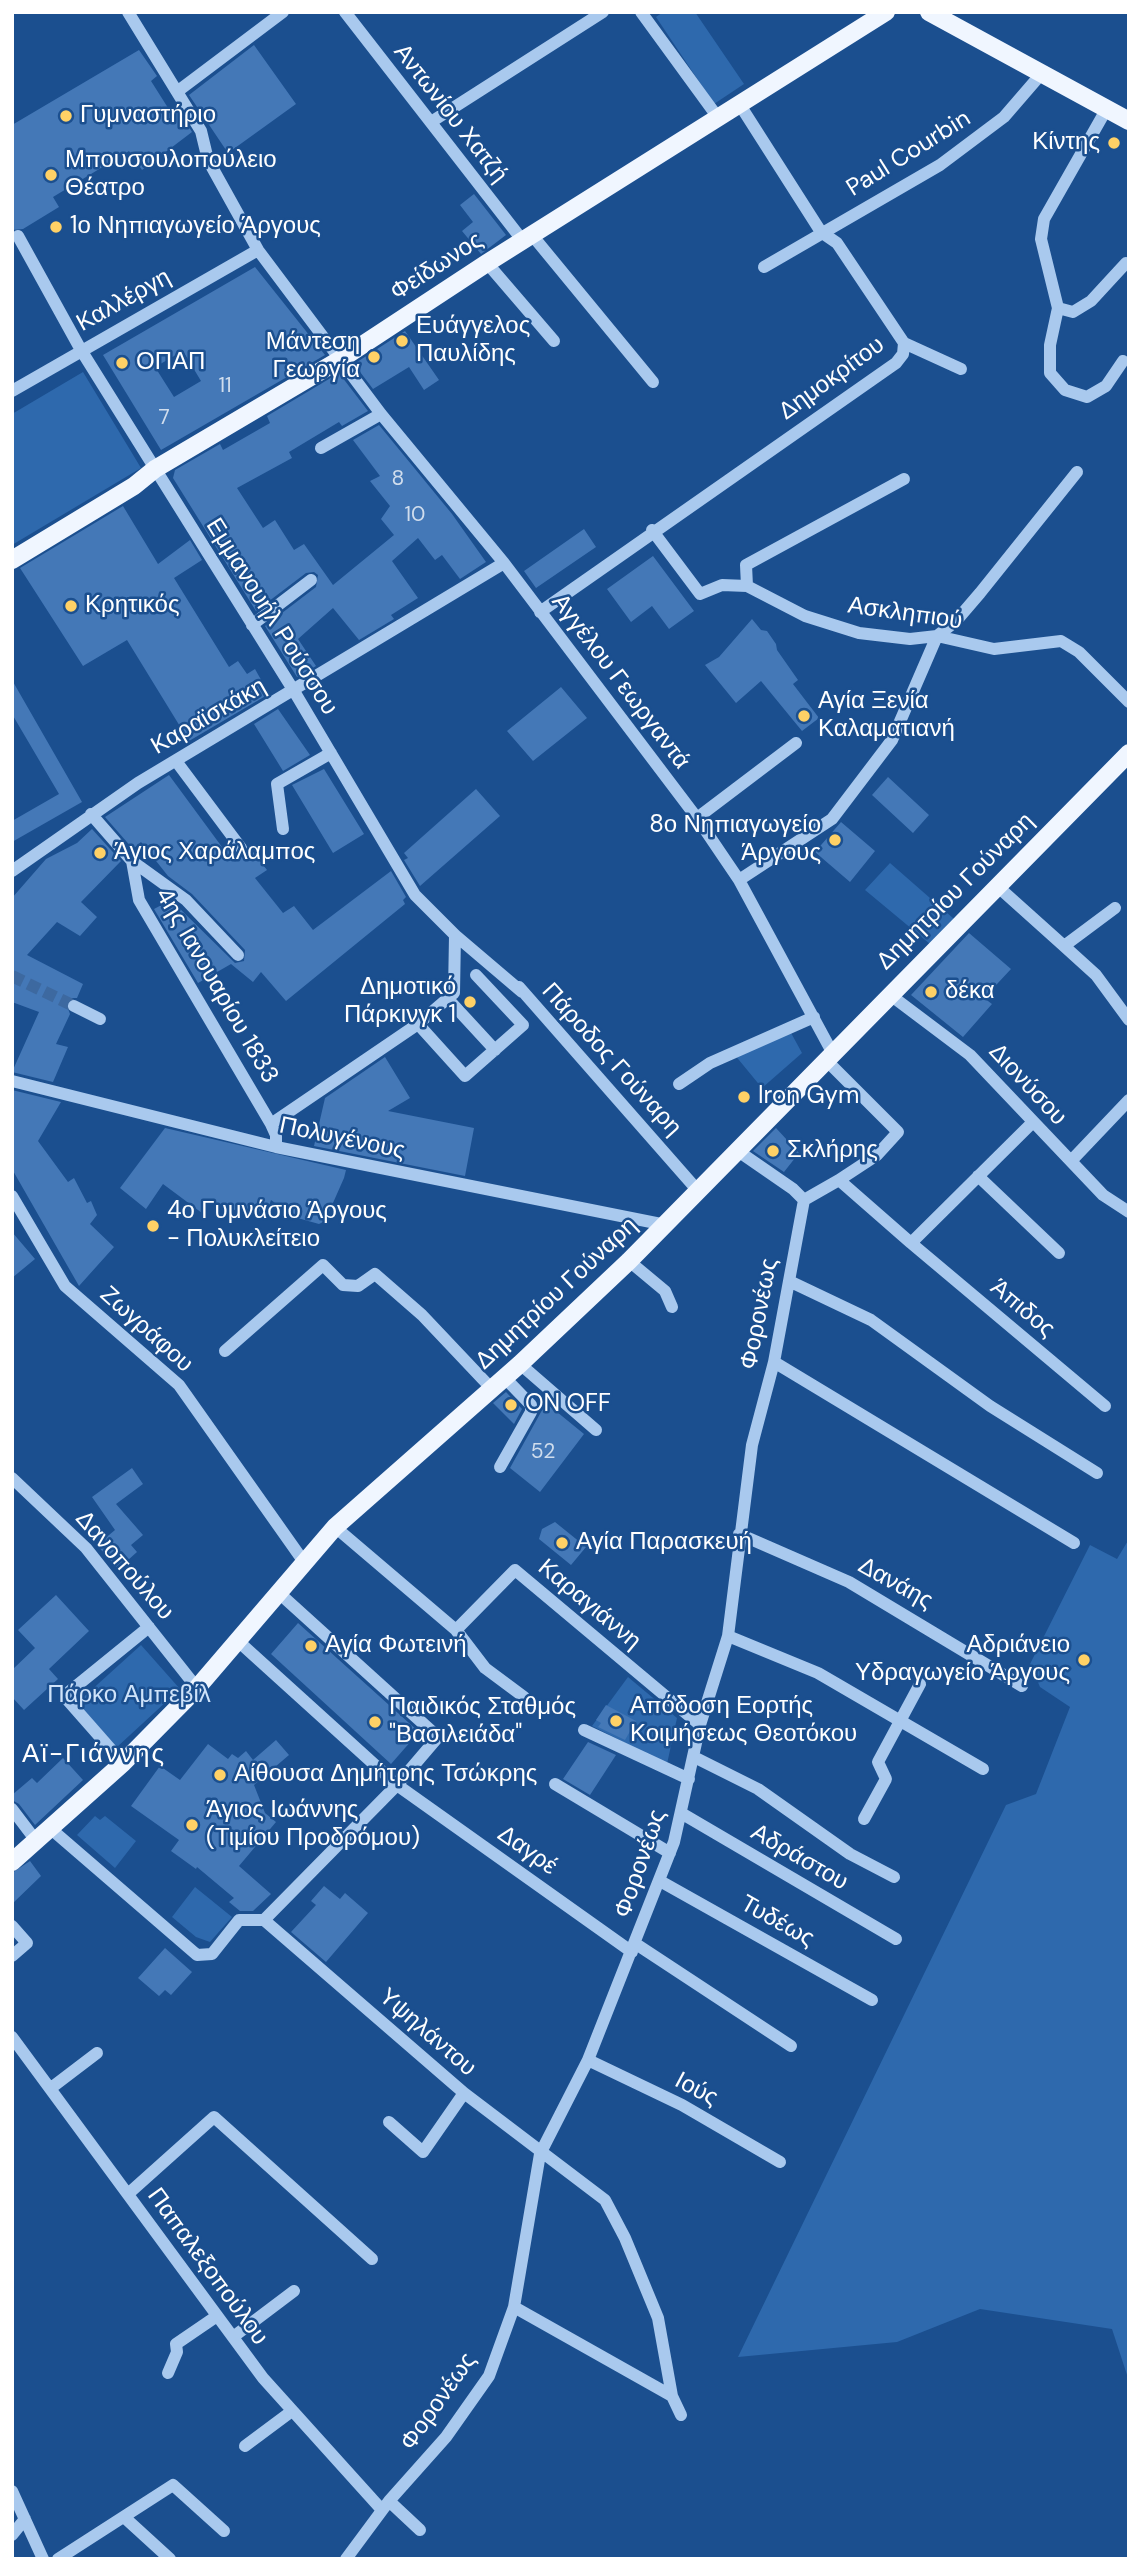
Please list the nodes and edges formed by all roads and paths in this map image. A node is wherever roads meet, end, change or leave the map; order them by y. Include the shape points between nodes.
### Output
1 (128, 12) edge
2 (283, 12) edge
3 (345, 12) edge
4 (603, 12) edge
5 (886, 12) edge
6 (929, 12) edge
7 (647, 14) edge
8 (1042, 74) junction
9 (178, 91) junction
10 (740, 105) junction
11 (1106, 110) junction
12 (719, 118) junction
13 (1129, 121) edge
14 (431, 122) junction
15 (821, 232) junction
16 (18, 236) dead end
17 (528, 238) junction
18 (258, 250) junction
19 (487, 263) junction
20 (1126, 263) dead end
21 (764, 267) dead end
22 (1058, 308) junction
23 (555, 341) dead end
24 (904, 343) junction
25 (81, 350) junction
26 (341, 359) junction
27 (1123, 361) dead end
28 (961, 369) dead end
29 (653, 382) dead end
30 (12, 391) edge
31 (381, 414) junction
32 (321, 449) dead end
33 (155, 469) junction
34 (1077, 472) dead end
35 (904, 479) dead end
36 (652, 530) junction
37 (12, 560) edge
38 (504, 563) junction
39 (311, 580) dead end
40 (747, 586) junction
41 (540, 611) junction
42 (252, 625) junction
43 (937, 636) junction
44 (294, 691) junction
45 (1129, 702) edge
46 (796, 743) dead end
47 (331, 753) junction
48 (1129, 753) edge
49 (176, 761) junction
50 (91, 814) junction
51 (697, 818) junction
52 (282, 829) dead end
53 (241, 848) dead end
54 (132, 861) junction
55 (12, 871) edge
56 (739, 880) junction
57 (996, 885) junction
58 (1115, 908) dead end
59 (455, 935) junction
60 (1064, 946) junction
61 (238, 955) dead end
62 (491, 960) junction
63 (476, 975) junction
64 (889, 994) junction
65 (451, 996) junction
66 (74, 1006) tunnel mouth
67 (814, 1017) junction
68 (100, 1019) dead end
69 (1129, 1020) edge
70 (418, 1024) junction
71 (495, 1050) junction
72 (829, 1055) junction
73 (12, 1081) edge
74 (678, 1084) dead end
75 (1129, 1100) edge
76 (1033, 1122) junction
77 (271, 1125) junction
78 (276, 1147) junction
79 (738, 1151) junction
80 (1070, 1161) junction
81 (978, 1176) junction
82 (839, 1180) junction
83 (699, 1192) junction
84 (12, 1196) edge
85 (804, 1200) junction
86 (1129, 1212) edge
87 (666, 1224) junction
88 (911, 1243) junction
89 (1059, 1252) dead end
90 (629, 1261) junction
91 (789, 1281) junction
92 (672, 1307) dead end
93 (225, 1351) dead end
94 (774, 1362) junction
95 (520, 1364) junction
96 (498, 1383) junction
97 (1105, 1406) dead end
98 (596, 1430) dead end
99 (500, 1467) dead end
100 (1097, 1473) dead end
101 (12, 1478) edge
102 (335, 1527) junction
103 (739, 1534) junction
104 (1074, 1543) dead end
105 (304, 1562) junction
106 (279, 1593) junction
107 (149, 1627) junction
108 (456, 1630) junction
109 (728, 1636) junction
110 (238, 1641) junction
111 (919, 1684) dead end
112 (1022, 1686) dead end
113 (197, 1688) junction
114 (524, 1697) dead end
115 (901, 1721) junction
116 (700, 1725) junction
117 (584, 1730) dead end
118 (694, 1757) junction
119 (123, 1763) junction
120 (983, 1769) dead end
121 (689, 1779) junction
122 (555, 1784) dead end
123 (397, 1785) junction
124 (12, 1809) edge
125 (681, 1813) junction
126 (864, 1819) dead end
127 (51, 1829) junction
128 (37, 1842) junction
129 (670, 1853) junction
130 (12, 1862) edge
131 (894, 1877) dead end
132 (660, 1881) junction
133 (264, 1920) junction
134 (12, 1926) edge
135 (896, 1939) dead end
136 (634, 1948) junction
137 (12, 1956) edge
138 (872, 2000) dead end
139 (12, 2037) edge
140 (791, 2046) dead end
141 (97, 2053) dead end
142 (588, 2060) junction
143 (51, 2088) junction
144 (464, 2093) junction
145 (389, 2122) dead end
146 (540, 2154) junction
147 (780, 2162) dead end
148 (128, 2194) junction
149 (372, 2259) dead end
150 (294, 2291) dead end
151 (514, 2307) junction
152 (217, 2316) junction
153 (233, 2337) junction
154 (168, 2372) dead end
155 (672, 2396) junction
156 (292, 2411) junction
157 (681, 2415) dead end
158 (245, 2446) dead end
159 (12, 2491) edge
160 (385, 2505) junction
161 (124, 2517) junction
162 (24, 2519) junction
163 (420, 2530) dead end
164 (224, 2531) dead end
165 (12, 2536) edge
166 (43, 2559) edge
167 (58, 2559) edge
168 (170, 2559) edge
169 (346, 2559) edge

1 - 9 street, Αγγέλου Γεωργαντά
2 - 9 street
3 - 14 street, Αντωνίου Χατζή
4 - 14 street
5 - 10 main road, Φείδωνος
6 - 8 main road
7 - 12 street
8 - 11 main road
8 - 15 street, Paul Courbin via 1004,117 940,165
9 - 18 street, Αγγέλου Γεωργαντά via 201,131 208,160
10 - 12 main road, Φείδωνος
10 - 15 street, Δημοκρίτου
11 - 13 main road
11 - 22 street via 1044,219 1041,239
12 - 17 main road, Φείδωνος
14 - 17 street, Αντωνίου Χατζή
15 - 21 street, Paul Courbin
15 - 24 street, Δημοκρίτου via 837,243
16 - 25 street, Εμμανουήλ Ρούσσου
17 - 19 main road, Φείδωνος
17 - 29 street, Αντωνίου Χατζή
18 - 25 street, Καλλέργη
18 - 26 street, Αγγέλου Γεωργαντά
19 - 23 street
19 - 26 main road, Φείδωνος
20 - 22 street via 1091,301 1073,312
22 - 27 street via 1050,373 1065,390 1087,397 1106,386
24 - 28 street
24 - 36 street, Δημοκρίτου via 896,363
25 - 30 street, Καλλέργη
25 - 33 street, Εμμανουήλ Ρούσσου
26 - 31 street, Αγγέλου Γεωργαντά
26 - 33 main road, Φείδωνος
31 - 32 street
31 - 38 street, Αγγέλου Γεωργαντά
33 - 37 main road, Φείδωνος
33 - 42 street, Εμμανουήλ Ρούσσου
34 - 43 street via 956,621
35 - 40 street via 746,565
36 - 40 street via 700,594 722,585
36 - 41 street, Δημοκρίτου
38 - 41 street, Αγγέλου Γεωργαντά
38 - 44 street, Καραϊσκάκη
39 - 42 street
40 - 43 street, Ασκληπιού via 805,616 859,633 910,639
41 - 51 street, Αγγέλου Γεωργαντά
42 - 44 street, Εμμανουήλ Ρούσσου
43 - 45 street, Ασκληπιού via 994,649 1061,640
43 - 56 street via 892,740 832,819
44 - 47 street, Εμμανουήλ Ρούσσου
44 - 49 street, Καραϊσκάκη
46 - 51 street
47 - 52 street via 277,784
47 - 59 street, Εμμανουήλ Ρούσσου via 415,895
48 - 57 main road, Δημητρίου Γούναρη
49 - 50 street, Καραϊσκάκη
49 - 53 street
50 - 54 street
50 - 55 street, Καραϊσκάκη
51 - 56 street, Αγγέλου Γεωργαντά
54 - 61 street via 187,901
54 - 77 street, 4ης Ιανουαρίου 1833 via 139,900
56 - 67 street, Αγγέλου Γεωργαντά
57 - 60 street
57 - 64 main road, Δημητρίου Γούναρη
58 - 60 street
59 - 62 street, Εμμανουήλ Ρούσσου
59 - 65 street
60 - 69 street via 1096,975
62 - 63 street
62 - 83 street, Πάροδος Γούναρη
63 - 65 street
63 - 71 street via 523,1025
64 - 72 main road, Δημητρίου Γούναρη
64 - 76 street, Διονύσου via 970,1055
65 - 70 street
65 - 71 street
66 - 68 street
67 - 72 street, Αγγέλου Γεωργαντά
67 - 74 street via 730,1053
70 - 71 street via 465,1076
70 - 77 street
72 - 79 main road, Δημητρίου Γούναρη
72 - 82 street, Αγγέλου Γεωργαντά via 898,1132 877,1155
73 - 78 street, Πολυγένους
75 - 80 street
76 - 80 street, Διονύσου
76 - 81 street
77 - 78 street, 4ης Ιανουαρίου 1833
78 - 87 street, Πολυγένους
79 - 83 main road, Δημητρίου Γούναρη
79 - 85 street
80 - 86 street, Διονύσου via 1103,1195
81 - 88 street
81 - 89 street
82 - 85 street
82 - 88 street, Άπιδος
83 - 87 main road, Δημητρίου Γούναρη
84 - 105 street, Ζωγράφου via 65,1286 179,1385
85 - 91 street, Φορονέως
87 - 90 main road, Δημητρίου Γούναρη
88 - 97 street, Άπιδος
90 - 92 street via 665,1291
90 - 95 main road, Δημητρίου Γούναρη
91 - 94 street, Φορονέως
91 - 100 street via 871,1320 990,1406
93 - 96 street via 323,1265 343,1285 358,1286 375,1274
94 - 103 street, Φορονέως via 752,1445
94 - 104 street
95 - 96 main road, Δημητρίου Γούναρη
95 - 98 street
96 - 99 street via 531,1405
96 - 102 main road, Δημητρίου Γούναρη
101 - 107 street, Δανοπούλου via 86,1548
102 - 105 main road, Δημητρίου Γούναρη
102 - 108 street
103 - 109 street, Φορονέως
103 - 112 street, Δανάης via 849,1582
105 - 106 main road, Δημητρίου Γούναρη
106 - 110 main road, Δημητρίου Γούναρη
106 - 123 street via 438,1737
107 - 113 street, Δανοπούλου
107 - 119 street via 64,1696
108 - 114 street via 485,1668
108 - 116 street, Καραγιάννη via 515,1570
109 - 115 street via 818,1674
109 - 116 street, Φορονέως
110 - 113 main road, Δημητρίου Γούναρη
110 - 123 street, Δαγρέ
111 - 115 street
113 - 119 main road, Δημητρίου Γούναρη
115 - 120 street
115 - 126 street via 878,1762 886,1779
116 - 118 street, Φορονέως
117 - 121 street
118 - 121 street, Φορονέως
118 - 131 street via 758,1788 850,1854
119 - 127 main road, Δημητρίου Γούναρη
121 - 125 street, Φορονέως
122 - 129 street
123 - 133 street
123 - 136 street, Δαγρέ
124 - 128 street
125 - 129 street, Φορονέως
125 - 135 street, Αδράστου
127 - 128 main road, Δημητρίου Γούναρη
127 - 133 street via 197,1955 212,1954 239,1920
128 - 130 main road, Δημητρίου Γούναρη
129 - 132 street, Φορονέως
132 - 136 street, Φορονέως
132 - 138 street, Τυδέως
133 - 144 street, Υψηλάντου
134 - 137 street via 27,1943
136 - 140 street, Δαγρέ
136 - 142 street, Φορονέως
139 - 143 street, Παπαλεξοπούλου
141 - 143 street
142 - 146 street, Φορονέως
142 - 147 street, Ιούς via 682,2105
143 - 148 street, Παπαλεξοπούλου
144 - 145 street via 427,2155
144 - 146 street, Υψηλάντου
146 - 151 street, Φορονέως
146 - 155 street, Υψηλάντου via 605,2200 658,2318
148 - 149 street via 214,2117
148 - 152 street, Παπαλεξοπούλου
150 - 153 street
151 - 155 street
151 - 160 street, Φορονέως via 489,2376 446,2437
152 - 153 street, Παπαλεξοπούλου
152 - 154 street via 176,2344
153 - 156 street, Παπαλεξοπούλου
155 - 157 street, Υψηλάντου
156 - 158 street
156 - 160 street, Παπαλεξοπούλου
159 - 162 street
160 - 163 street, Παπαλεξοπούλου
160 - 169 street, Φορονέως
161 - 164 street via 173,2485
161 - 167 street
161 - 168 street
162 - 165 street
162 - 166 street

